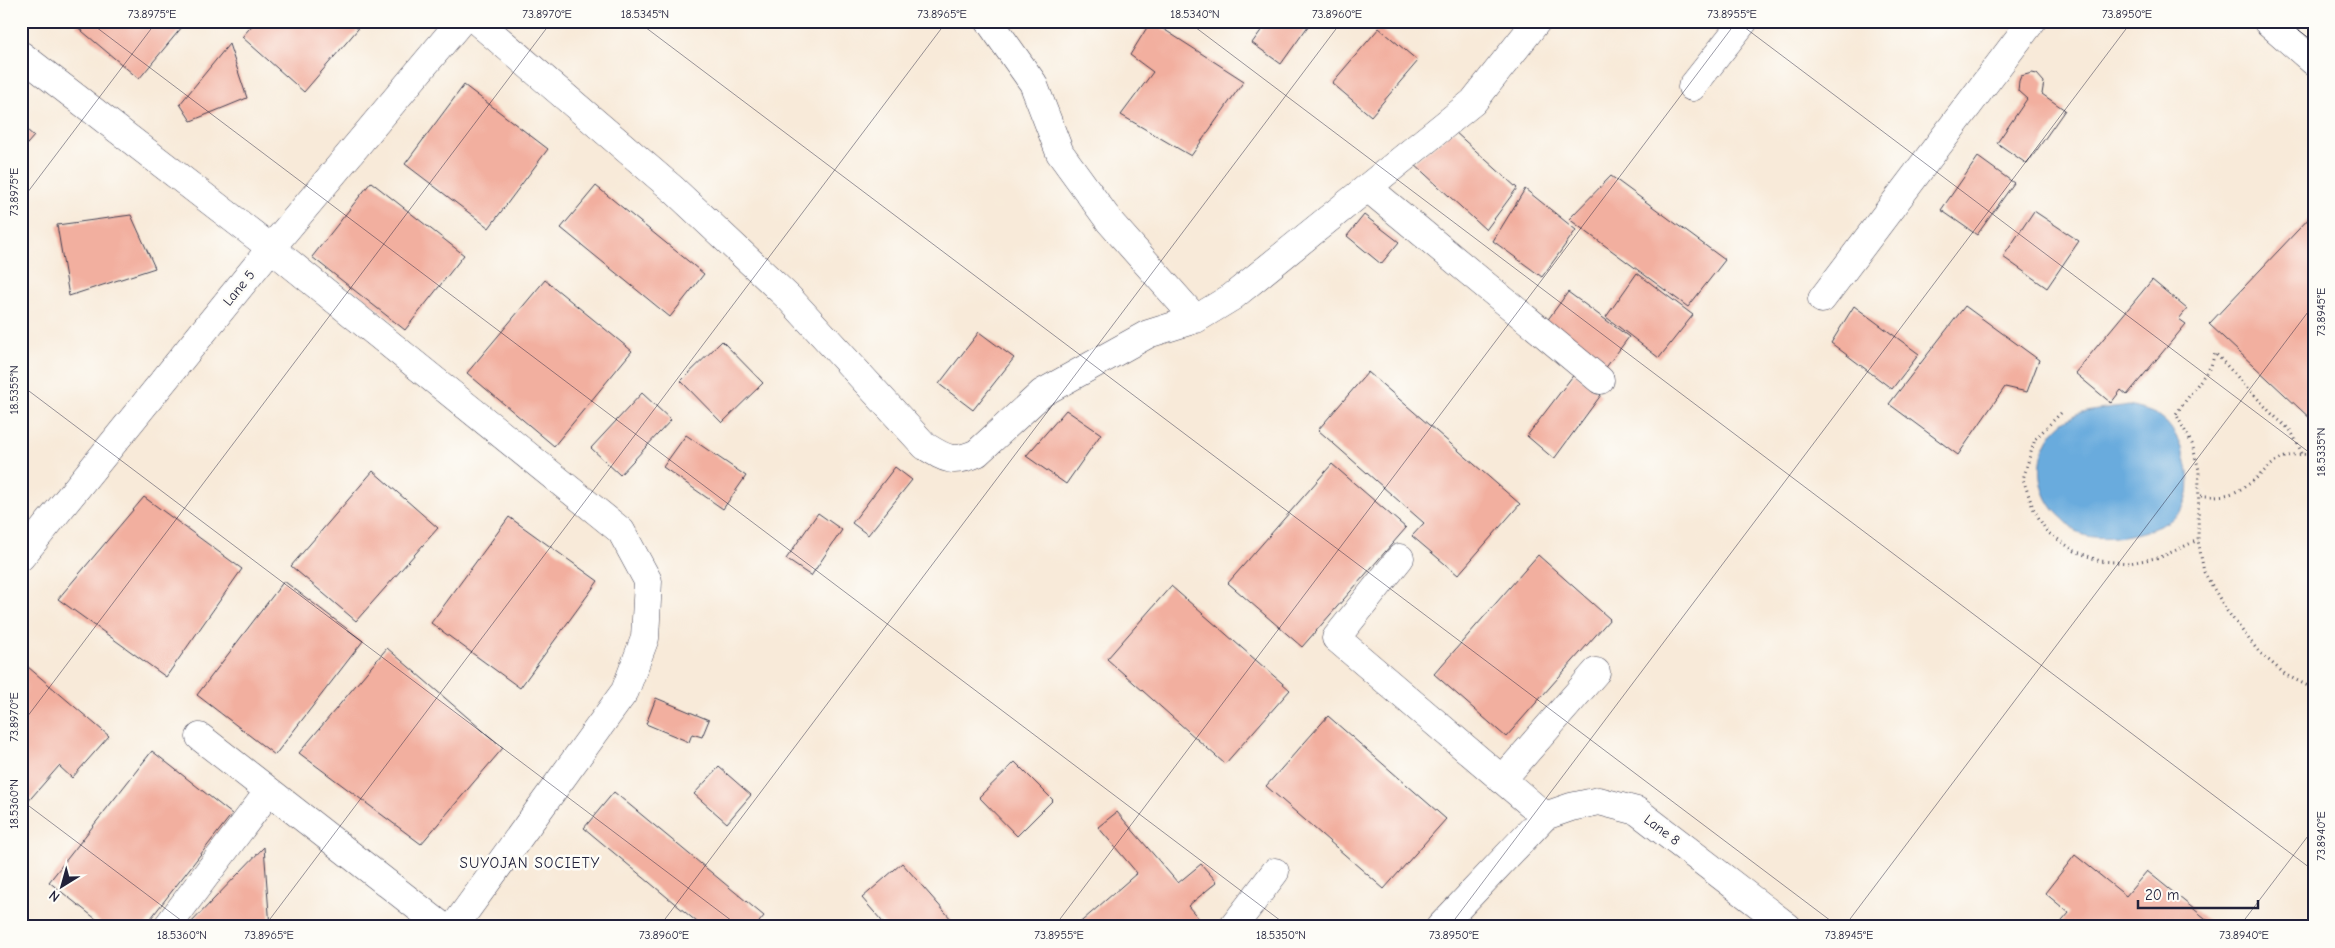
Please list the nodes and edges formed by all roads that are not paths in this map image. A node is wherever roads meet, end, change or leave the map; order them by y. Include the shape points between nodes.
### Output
1 (461, 21) edge
2 (477, 21) edge
3 (988, 21) edge
4 (1536, 21) edge
5 (1744, 21) edge
6 (2032, 21) edge
7 (2267, 21) edge
8 (21, 55) edge
9 (2314, 62) edge
10 (1692, 86) dead end
11 (1368, 188) junction
12 (271, 248) junction
13 (1822, 299) dead end
14 (1196, 319) junction
15 (1600, 380) dead end
16 (21, 557) edge
17 (1400, 558) dead end
18 (1596, 672) dead end
19 (200, 737) dead end
20 (1502, 780) junction
21 (269, 791) junction
22 (1545, 816) junction
23 (1275, 872) dead end
24 (167, 927) edge
25 (443, 927) edge
26 (454, 927) edge
27 (1233, 927) edge
28 (1440, 927) edge
29 (1788, 927) edge

1 - 12 street, Lane 5
2 - 14 street via 681,197 789,298 925,446 946,460 977,453 1042,393 1148,334
3 - 14 street via 1033,83 1060,153 1110,222
4 - 11 street via 1473,102
5 - 10 street
6 - 13 street
7 - 9 street
8 - 12 street
11 - 14 street via 1232,297
11 - 15 street
12 - 16 street, Lane 5
12 - 26 street via 621,531 648,581 645,638 625,691
17 - 20 street via 1336,638
18 - 20 street
19 - 21 street
20 - 22 street
21 - 24 street
21 - 25 street
22 - 28 street, Lane 8
22 - 29 street, Lane 8 via 1599,801 1637,811
23 - 27 street

